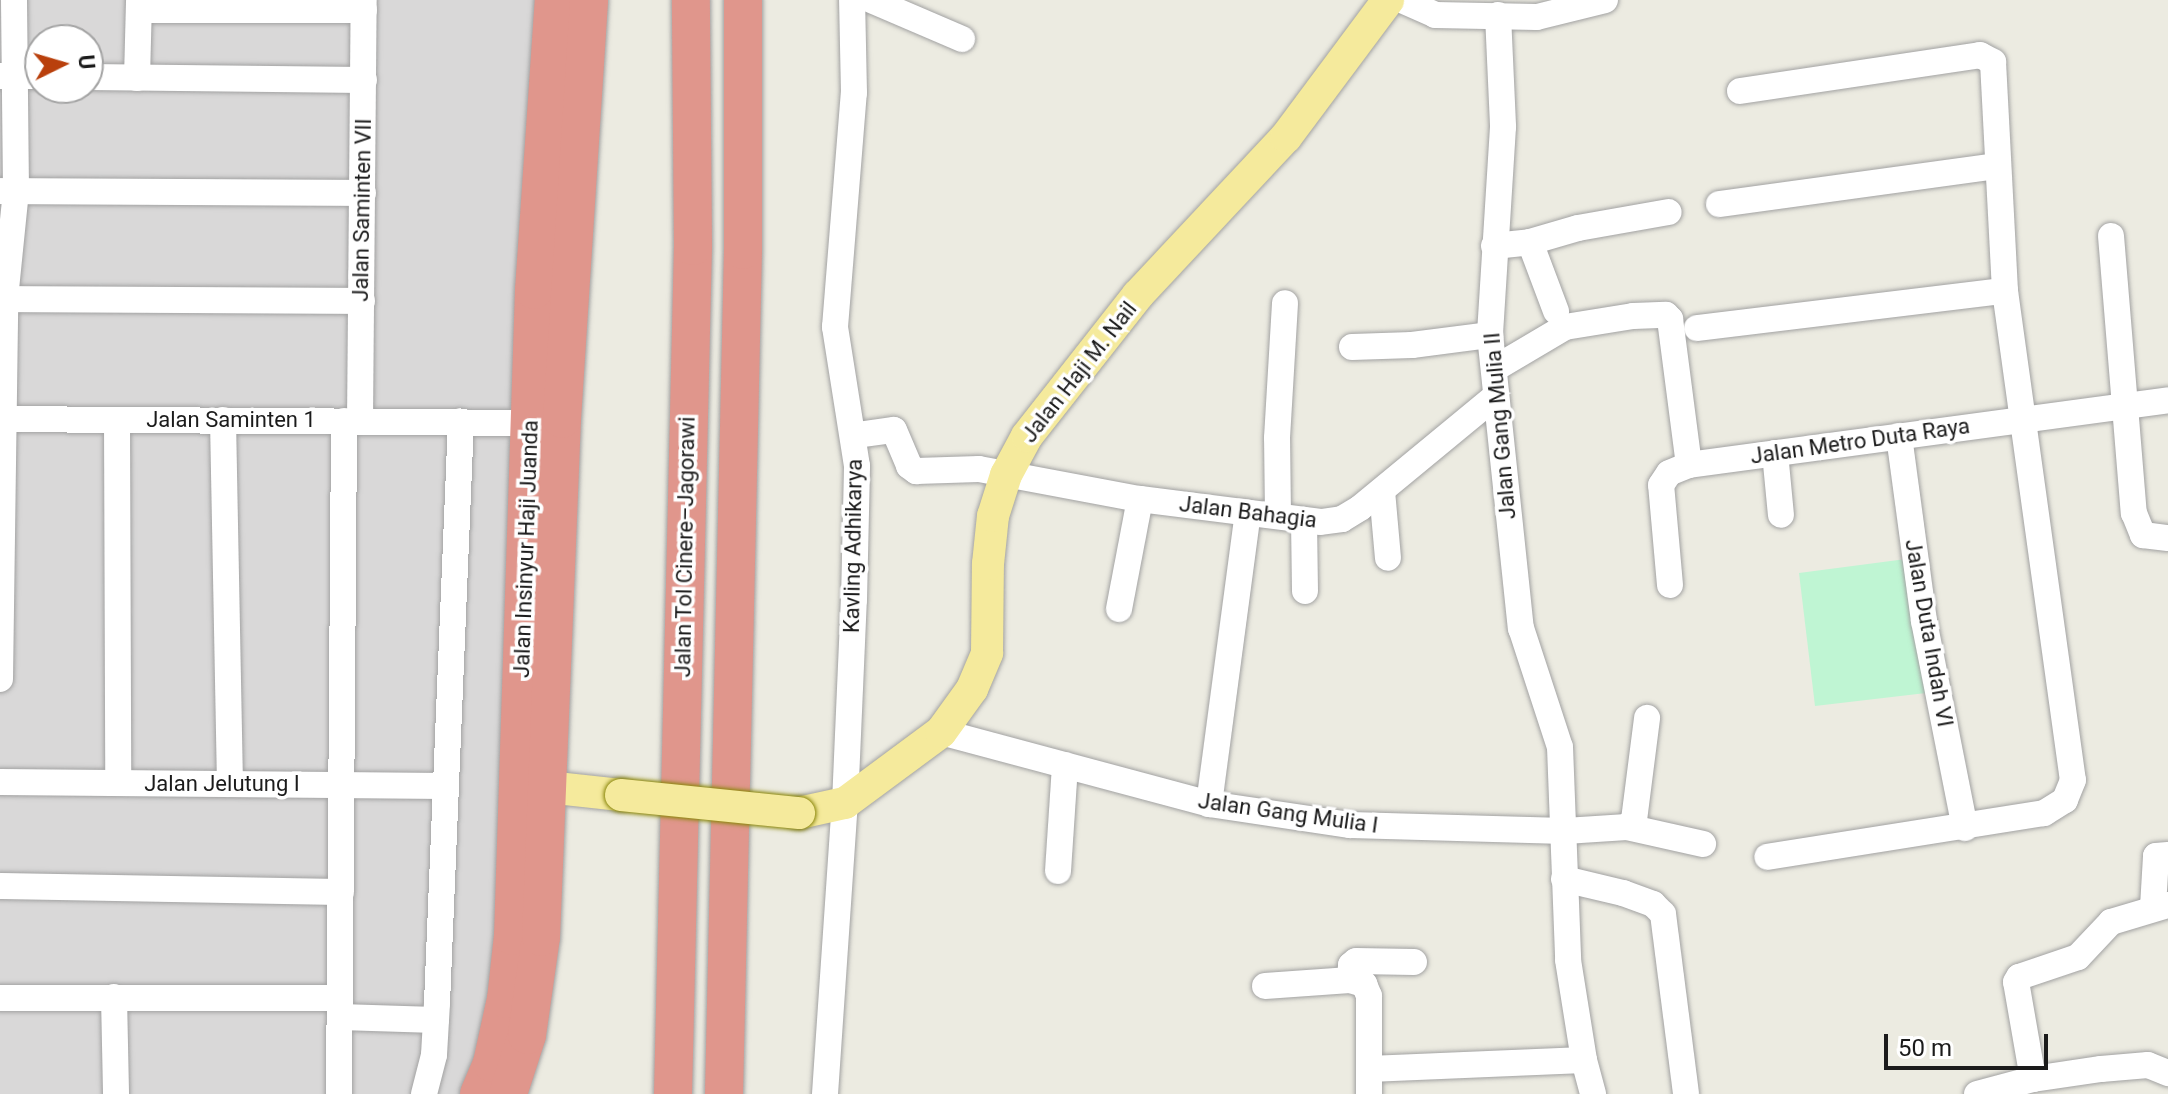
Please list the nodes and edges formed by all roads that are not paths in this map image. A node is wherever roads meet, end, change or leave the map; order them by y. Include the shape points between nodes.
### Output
1 (14, 0) edge
2 (554, 0) edge
3 (589, 0) edge
4 (691, 0) edge
5 (743, 0) edge
6 (852, 0) edge
7 (871, 0) edge
8 (1388, 0) edge
9 (1402, 0) edge
10 (1605, 0) edge
11 (139, 5) edge
12 (364, 5) edge
13 (1498, 15) junction
14 (962, 39) dead end
15 (19, 76) edge
16 (104, 77) edge
17 (137, 78) junction
18 (364, 80) junction
19 (1740, 91) dead end
20 (1997, 166) junction
21 (8, 191) edge
22 (363, 193) junction
23 (1719, 204) dead end
24 (1669, 212) dead end
25 (2111, 236) dead end
26 (1530, 242) junction
27 (1494, 246) junction
28 (552, 291) junction
29 (2005, 291) junction
30 (2, 299) edge
31 (362, 301) junction
32 (1285, 303) dead end
33 (1556, 311) dead end
34 (1697, 328) dead end
35 (1490, 335) junction
36 (1352, 347) dead end
37 (1494, 369) junction
38 (1496, 396) junction
39 (2168, 400) edge
40 (2124, 405) junction
41 (1, 419) edge
42 (2023, 419) junction
43 (117, 420) junction
44 (223, 420) junction
45 (352, 421) junction
46 (461, 421) junction
47 (530, 423) junction
48 (857, 435) dead end
49 (1899, 436) junction
50 (1775, 453) junction
51 (1689, 465) junction
52 (1006, 475) junction
53 (1382, 491) junction
54 (1140, 499) junction
55 (1248, 513) junction
56 (1781, 515) dead end
57 (1278, 516) junction
58 (1304, 520) junction
59 (2168, 538) edge
60 (1, 548) edge
61 (1388, 558) dead end
62 (1670, 585) dead end
63 (1305, 591) dead end
64 (1119, 609) dead end
65 (0, 659) edge
66 (0, 679) edge
67 (1647, 718) dead end
68 (941, 732) junction
69 (1065, 765) junction
70 (0, 782) edge
71 (118, 783) junction
72 (230, 784) junction
73 (342, 785) junction
74 (433, 785) junction
75 (547, 787) junction
76 (845, 803) junction
77 (1209, 804) junction
78 (1627, 827) junction
79 (1965, 828) junction
80 (1565, 831) junction
81 (1703, 844) dead end
82 (2168, 855) edge
83 (1767, 857) dead end
84 (1058, 871) dead end
85 (1564, 879) junction
86 (0, 886) edge
87 (341, 892) junction
88 (2161, 906) edge
89 (1414, 962) dead end
90 (1350, 980) junction
91 (1265, 986) dead end
92 (114, 997) junction
93 (0, 998) edge
94 (340, 1007) junction
95 (420, 1019) junction
96 (1584, 1060) junction
97 (2168, 1073) edge
98 (2033, 1079) junction
99 (1369, 1082) edge
100 (116, 1094) edge
101 (339, 1094) edge
102 (424, 1094) edge
103 (479, 1094) edge
104 (508, 1094) edge
105 (673, 1094) edge
106 (724, 1094) edge
107 (825, 1094) edge
108 (1593, 1094) edge
109 (1686, 1094) edge
110 (1977, 1094) edge

1 - 15 street
2 - 28 highway, Jalan Insinyur Haji Juanda
3 - 28 highway, Jalan Insinyur Haji Juanda
4 - 105 highway, Jalan Tol Cinere–Jagorawi via 693,246
5 - 106 highway via 743,250
6 - 76 street, Kavling Adhikarya via 854,93 835,327 857,466
7 - 14 street
8 - 52 main road, Jalan Haji M. Nail via 1286,137 1086,358 1027,436
9 - 13 street via 1435,15
10 - 13 street via 1537,17
11 - 12 street
11 - 17 street
12 - 18 street, Jalan Saminten VII
13 - 27 street, Jalan Gang Mulia II via 1503,127
15 - 21 street
16 - 17 street
17 - 18 street
18 - 22 street, Jalan Saminten VII
19 - 20 street via 1980,55 1990,58 1994,70
20 - 23 street
20 - 29 street
21 - 22 street
21 - 30 street
22 - 31 street, Jalan Saminten VII
24 - 26 street
25 - 40 street
26 - 27 street
26 - 33 street
27 - 35 street, Jalan Gang Mulia II
28 - 47 highway, Jalan Insinyur Haji Juanda
28 - 75 highway, Jalan Insinyur Haji Juanda
29 - 34 street
29 - 42 street
30 - 31 street
30 - 41 street
31 - 45 street, Jalan Saminten VII
32 - 57 street
35 - 36 street
35 - 37 street, Jalan Gang Mulia II
37 - 38 street, Jalan Gang Mulia II
37 - 51 street via 1565,327 1666,315
38 - 53 street, Jalan Bahagia
38 - 80 street, Jalan Gang Mulia II via 1521,628 1560,747
39 - 40 street, Jalan Metro Duta Raya
40 - 42 street, Jalan Metro Duta Raya
40 - 59 street via 2139,526 2143,535
41 - 43 street, Jalan Saminten 1
41 - 60 street
42 - 49 street, Jalan Metro Duta Raya
42 - 79 street via 2073,780 2065,800 2044,813
43 - 44 street, Jalan Saminten 1
43 - 71 street
44 - 45 street, Jalan Saminten 1
44 - 72 street
45 - 46 street, Jalan Saminten 1
45 - 73 street, Jalan Saminten VII
46 - 47 street, Jalan Saminten 1
46 - 74 street
47 - 103 highway, Jalan Insinyur Haji Juanda via 513,936 506,999 492,1063
48 - 52 street, Jalan Bahagia via 894,430 916,471 979,469
49 - 50 street, Jalan Metro Duta Raya
49 - 79 street, Jalan Duta Indah VI via 1924,621
50 - 51 street, Jalan Metro Duta Raya
50 - 56 street
51 - 62 street via 1669,473 1661,485
52 - 54 street, Jalan Bahagia
52 - 68 main road, Jalan Haji M. Nail via 990,543 987,653 972,689
53 - 58 street, Jalan Bahagia via 1342,519
53 - 61 street
54 - 55 street, Jalan Bahagia
54 - 64 street
55 - 57 street, Jalan Bahagia
55 - 77 street
57 - 58 street, Jalan Bahagia
58 - 63 street
60 - 65 street
65 - 66 street
67 - 78 street via 1638,810
68 - 69 street, Jalan Gang Mulia I
68 - 76 main road, Jalan Haji M. Nail
69 - 77 street, Jalan Gang Mulia I
69 - 84 street
70 - 71 street, Jalan Jelutung I
71 - 72 street, Jalan Jelutung I
72 - 73 street, Jalan Jelutung I
73 - 74 street, Jalan Jelutung I
73 - 87 street, Jalan Saminten VII
74 - 95 street
75 - 76 main road, Jalan Haji M. Nail, bridge via 799,813
75 - 104 highway, Jalan Insinyur Haji Juanda via 537,977 527,1035
76 - 107 street, Kavling Adhikarya
77 - 80 street, Jalan Gang Mulia I via 1350,825
78 - 80 street, Jalan Gang Mulia I
78 - 81 street, Jalan Gang Mulia I
79 - 83 street
80 - 85 street, Jalan Gang Mulia II
82 - 88 street via 2156,856
85 - 96 street, Jalan Gang Mulia II via 1568,960
85 - 109 street via 1649,902 1663,914
86 - 87 street
87 - 94 street, Jalan Saminten VII
88 - 98 street via 2111,922 2078,957 2019,977
89 - 90 street via 1356,961
90 - 91 street
90 - 99 street via 1368,987
92 - 93 street
92 - 94 street
92 - 100 street
94 - 95 street
94 - 101 street, Jalan Saminten VII
95 - 102 street via 434,1055
96 - 99 street
96 - 108 street, Jalan Gang Mulia II
97 - 98 street via 2148,1065
98 - 110 street

